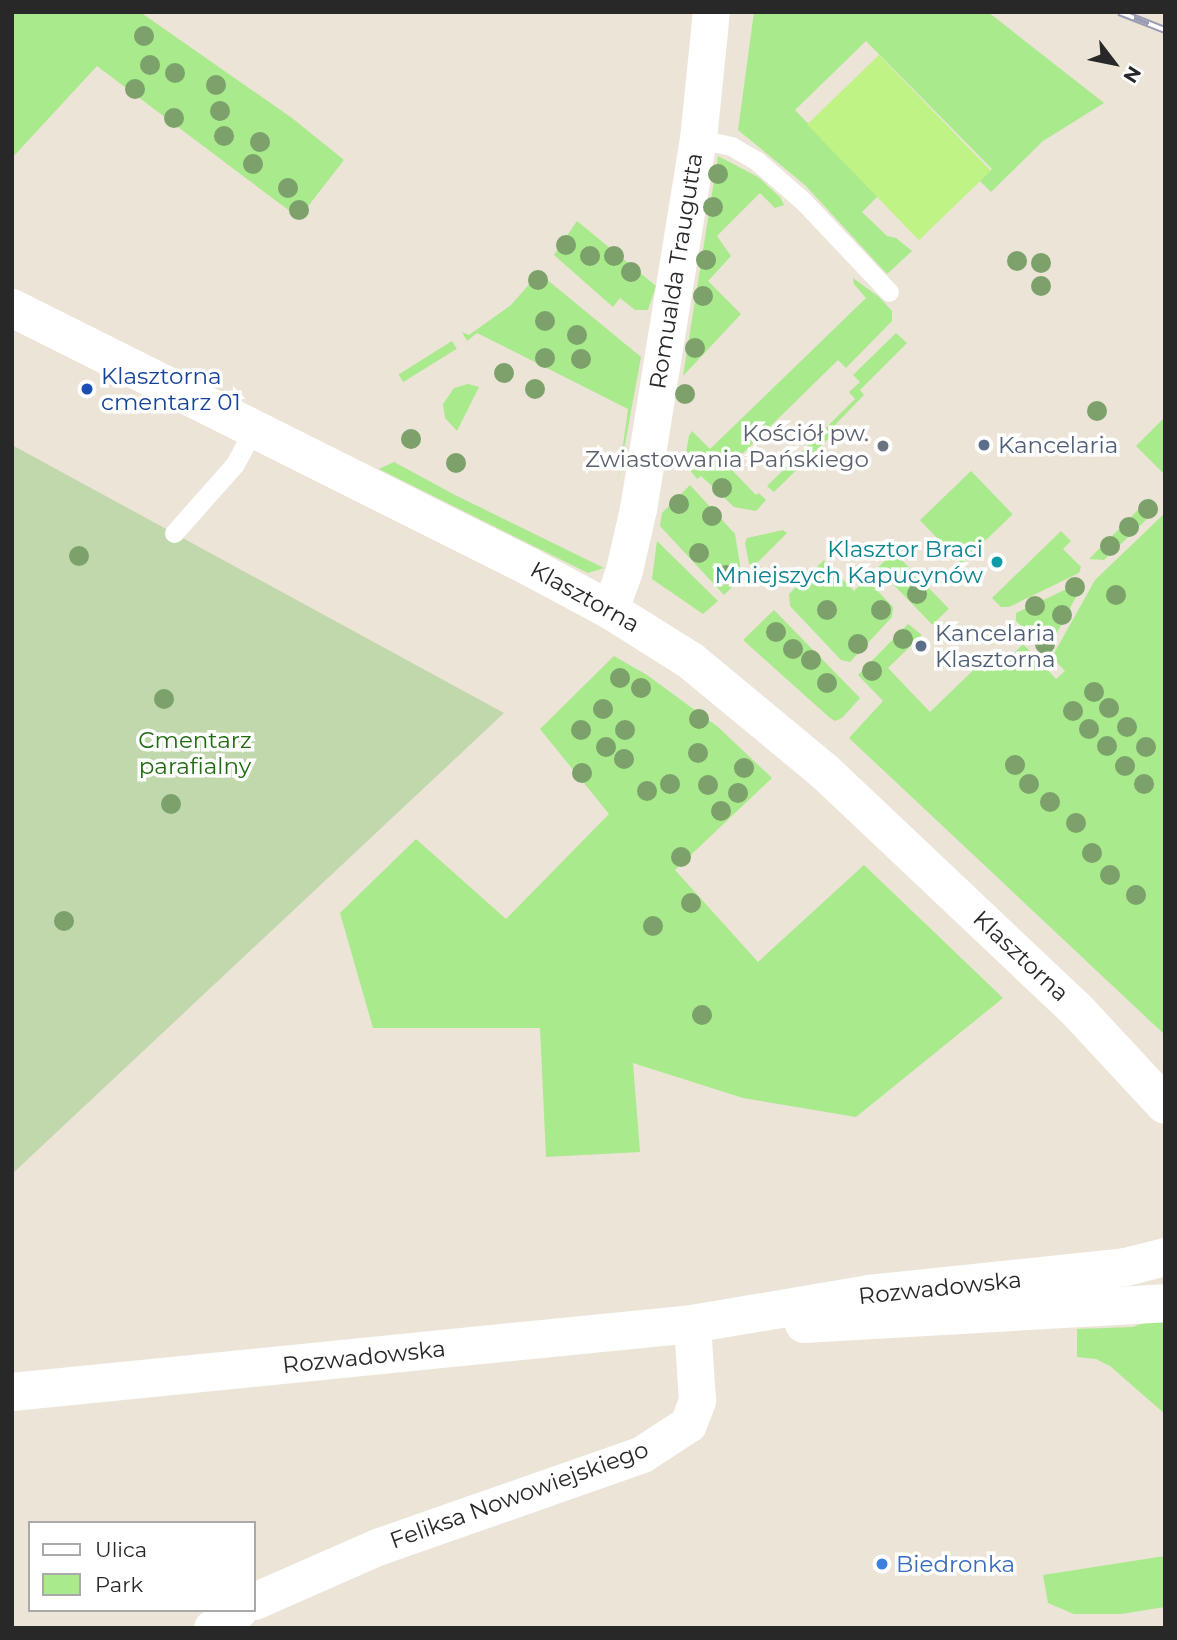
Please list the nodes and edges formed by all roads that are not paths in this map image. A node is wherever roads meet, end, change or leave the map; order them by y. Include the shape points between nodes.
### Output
1 (711, 12) edge
2 (698, 139) junction
3 (889, 292) dead end
4 (12, 308) edge
5 (254, 429) junction
6 (174, 533) dead end
7 (610, 610) junction
8 (1075, 1007) junction
9 (1165, 1069) edge
10 (1165, 1105) edge
11 (1165, 1257) edge
12 (1165, 1303) edge
13 (704, 1322) junction
14 (12, 1392) edge
15 (256, 1600) edge
16 (236, 1612) edge
17 (212, 1628) edge

1 - 2 street, Romualda Traugutta
2 - 3 lane via 731,146 772,173
2 - 7 street, Romualda Traugutta via 635,525
4 - 5 street, Klasztorna
5 - 6 lane via 235,464
5 - 7 street, Klasztorna
7 - 8 street, Klasztorna via 691,661 778,730
8 - 9 street, Klasztorna
8 - 10 street, Klasztorna
11 - 13 street, Rozwadowska via 1126,1267 869,1294
12 - 13 street, Rozwadowska via 824,1325
13 - 14 street, Rozwadowska
13 - 15 street, Feliksa Nowowiejskiego via 697,1400 688,1424 642,1454 377,1548
16 - 17 street

